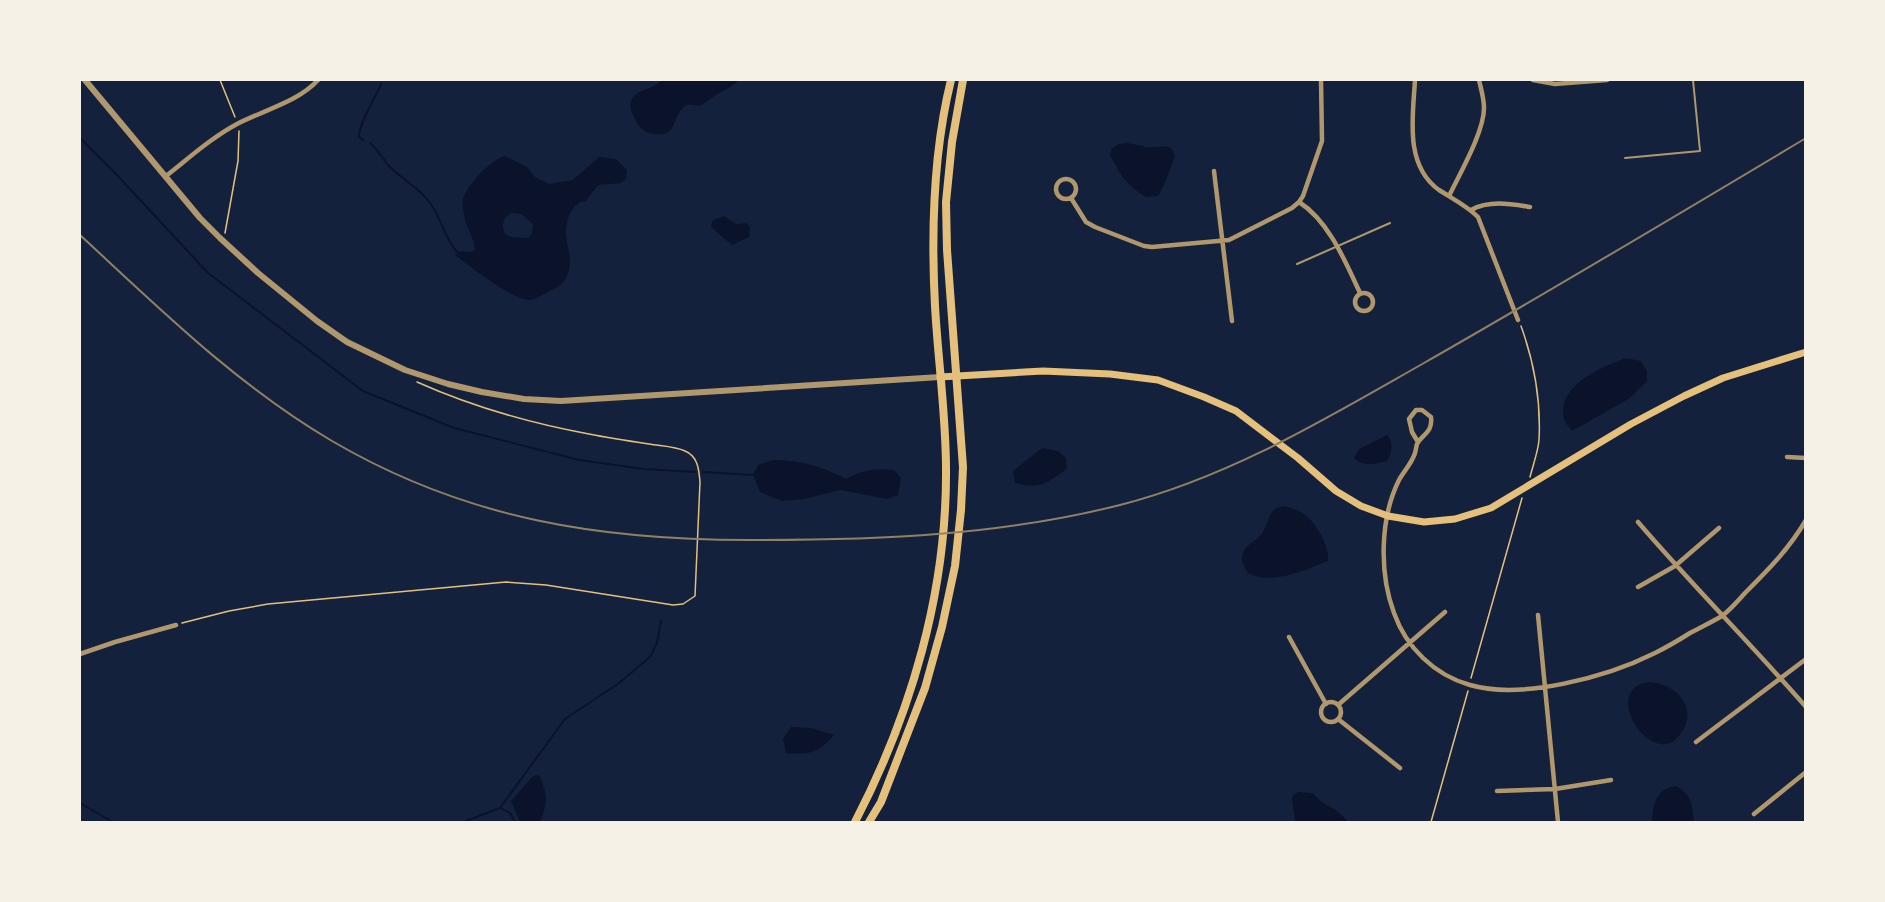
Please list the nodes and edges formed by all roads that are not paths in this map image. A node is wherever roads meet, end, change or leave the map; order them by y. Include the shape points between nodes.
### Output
1 (85, 80) edge
2 (318, 80) edge
3 (951, 80) edge
4 (963, 80) edge
5 (1321, 80) edge
6 (1415, 80) edge
7 (1479, 80) edge
8 (1533, 80) edge
9 (1607, 80) edge
10 (1693, 80) edge
11 (1624, 158) dead end
12 (1214, 171) dead end
13 (166, 176) junction
14 (1449, 196) junction
15 (1071, 198) junction
16 (1299, 202) junction
17 (1530, 207) dead end
18 (1471, 210) junction
19 (1390, 223) dead end
20 (1221, 241) junction
21 (1338, 246) junction
22 (1297, 264) dead end
23 (1360, 293) junction
24 (1518, 320) road end
25 (1232, 321) dead end
26 (1806, 352) edge
27 (957, 376) junction
28 (940, 377) junction
29 (1418, 442) junction
30 (1787, 458) dead end
31 (1806, 458) edge
32 (1388, 516) junction
33 (1806, 520) edge
34 (1638, 522) dead end
35 (1719, 528) dead end
36 (1676, 566) junction
37 (1638, 588) dead end
38 (1445, 612) dead end
39 (1538, 615) dead end
40 (1723, 615) junction
41 (176, 625) road end
42 (1289, 637) dead end
43 (1409, 644) junction
44 (80, 654) edge
45 (1806, 659) edge
46 (1781, 679) junction
47 (1546, 687) junction
48 (1326, 704) junction
49 (1338, 705) junction
50 (1806, 707) edge
51 (1338, 719) junction
52 (1696, 742) dead end
53 (1400, 768) dead end
54 (1806, 772) edge
55 (1611, 780) dead end
56 (1556, 789) junction
57 (1497, 791) dead end
58 (1754, 813) dead end
59 (855, 822) edge
60 (869, 822) edge
61 (1558, 822) edge

1 - 13 street
2 - 13 street via 298,95 215,137
3 - 28 main road via 934,201
4 - 27 main road via 946,202
5 - 16 street via 1322,141
6 - 14 street via 1413,144 1425,174
7 - 14 street via 1483,119
8 - 9 street via 1554,84
10 - 11 lane via 1700,151
12 - 20 street
13 - 28 street via 220,238 266,280 347,342 405,370 482,392 524,399 589,401
14 - 18 street
15 - 15 street via 1058,194 1056,188 1062,181 1068,180 1075,186
15 - 20 street via 1086,222 1144,246
16 - 20 street via 1236,237
16 - 21 street
17 - 18 street via 1500,204
18 - 24 street via 1478,217
19 - 21 lane
20 - 25 street
21 - 22 lane
21 - 23 street
23 - 23 street via 1356,306 1366,311 1373,299
26 - 32 main road via 1723,378 1684,396 1491,508 1455,519 1424,522
27 - 28 main road
27 - 32 main road via 1043,371 1158,380 1236,411 1336,490 1361,506
27 - 60 main road via 963,467 955,566 925,688
28 - 59 main road via 945,510 928,627 913,687
29 - 29 street via 1431,423 1431,417 1422,410 1416,410 1409,419
29 - 32 street via 1399,480
30 - 31 street
32 - 43 street via 1384,536 1385,585
33 - 40 street via 1780,558
34 - 36 street
35 - 36 street
36 - 37 street
36 - 40 street
38 - 43 street
39 - 47 street
40 - 46 street
40 - 47 street via 1654,654 1587,678
41 - 44 street
42 - 48 street
43 - 47 street via 1443,674 1469,685
43 - 49 street
45 - 46 street
46 - 50 street
46 - 52 street
47 - 56 street
48 - 49 street
48 - 51 street via 1322,711 1325,720
49 - 51 street
51 - 53 street
54 - 58 street
55 - 56 street
56 - 57 street
56 - 61 street

